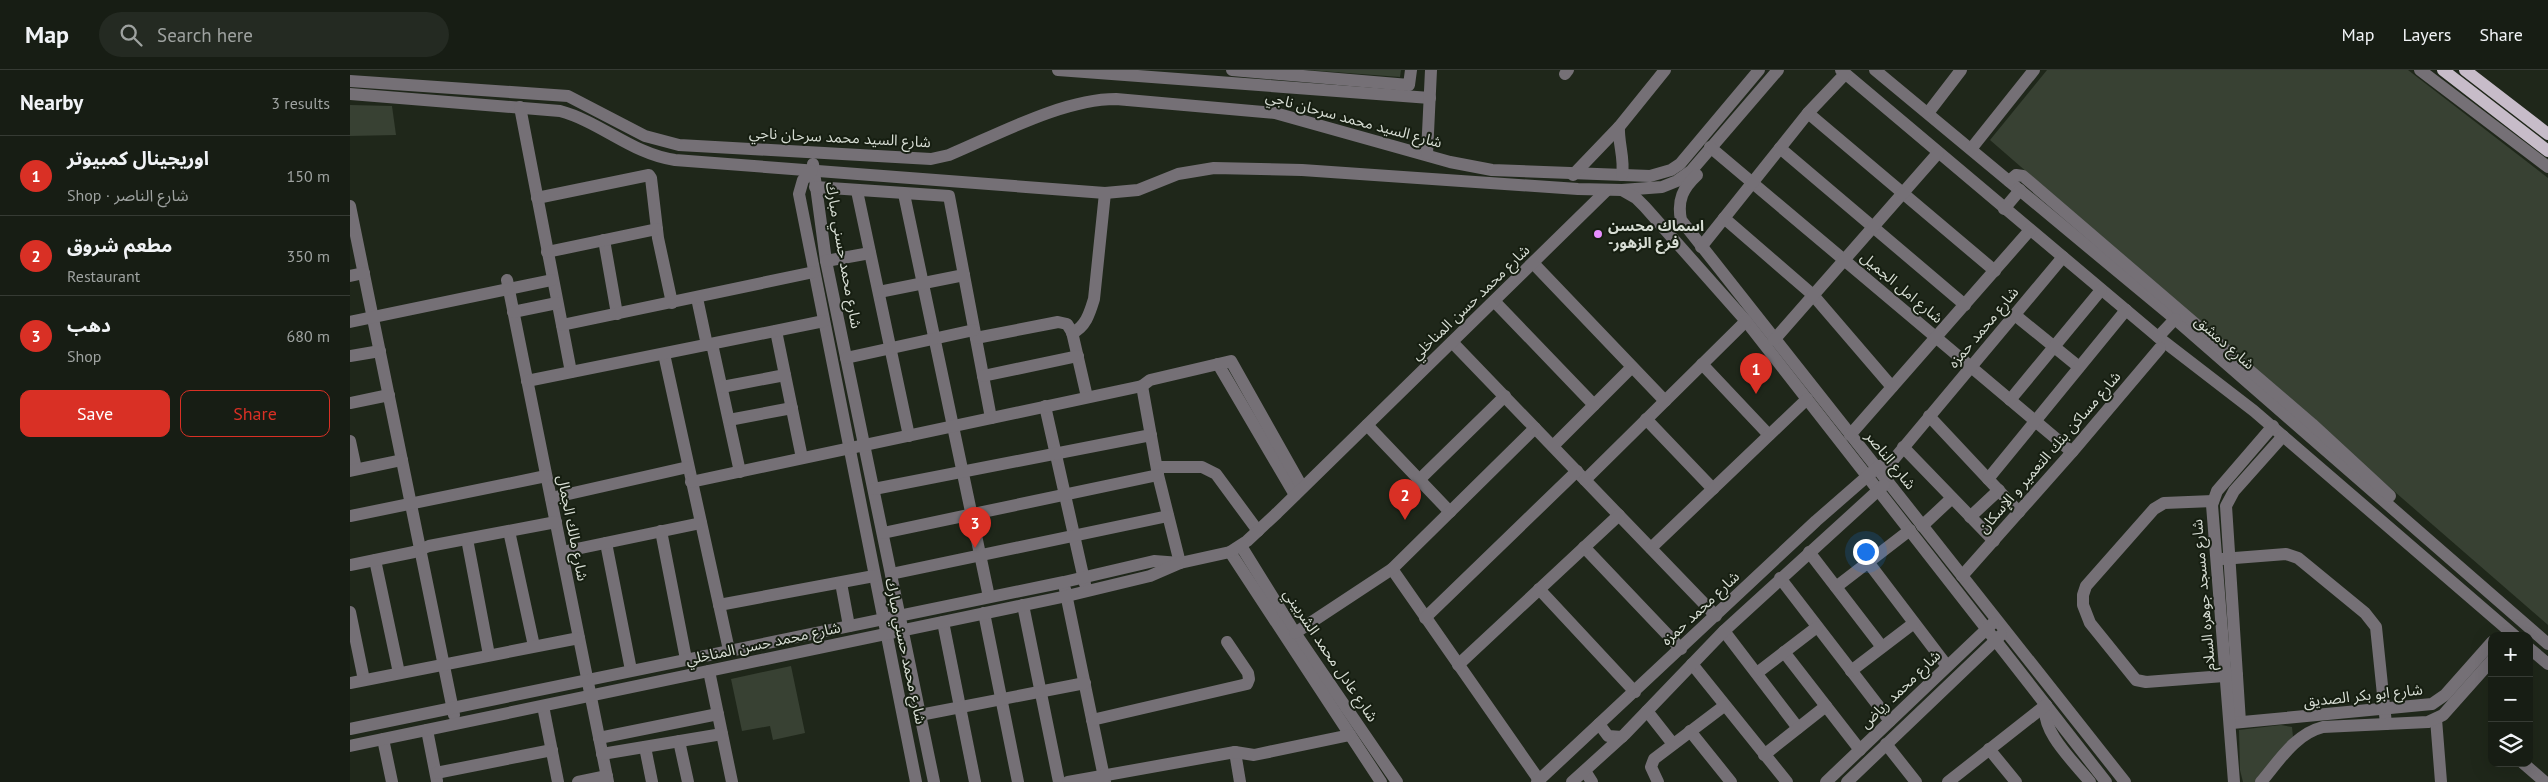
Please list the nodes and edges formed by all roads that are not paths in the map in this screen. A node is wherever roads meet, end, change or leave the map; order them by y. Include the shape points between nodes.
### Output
1 (1058, 70) edge
2 (1232, 70) edge
3 (1410, 70) edge
4 (1431, 70) edge
5 (1665, 70) edge
6 (1759, 70) edge
7 (1778, 70) edge
8 (1876, 70) edge
9 (1961, 70) edge
10 (2034, 70) edge
11 (2420, 70) edge
12 (2443, 70) edge
13 (2465, 70) edge
14 (1843, 72) edge
15 (1298, 73) edge
16 (350, 81) edge
17 (350, 94) edge
18 (1737, 96) junction
19 (1430, 98) junction
20 (1748, 105) junction
21 (520, 107) junction
22 (1808, 113) junction
23 (1928, 114) junction
24 (1619, 127) junction
25 (2548, 134) edge
26 (2527, 143) junction
27 (1780, 148) junction
28 (1709, 149) junction
29 (1971, 149) junction
30 (2548, 151) edge
31 (814, 153) junction
32 (1938, 153) junction
33 (1426, 154) junction
34 (1459, 164) junction
35 (2548, 167) edge
36 (812, 171) junction
37 (1573, 175) junction
38 (1622, 175) junction
39 (1459, 180) junction
40 (2009, 181) junction
41 (1753, 183) junction
42 (815, 187) junction
43 (1607, 190) junction
44 (1622, 190) junction
45 (2020, 190) junction
46 (857, 191) junction
47 (1105, 193) junction
48 (1903, 193) junction
49 (904, 194) junction
50 (537, 198) junction
51 (350, 206) edge
52 (2004, 209) junction
53 (1724, 218) junction
54 (1873, 227) junction
55 (657, 229) junction
56 (2030, 230) junction
57 (604, 240) junction
58 (2092, 242) junction
59 (1701, 247) junction
60 (547, 252) junction
61 (870, 253) junction
62 (2063, 257) junction
63 (1844, 260) junction
64 (826, 261) junction
65 (1533, 263) junction
66 (1995, 271) junction
67 (814, 272) junction
68 (364, 273) junction
69 (964, 275) junction
70 (350, 276) edge
71 (552, 280) junction
72 (923, 283) junction
73 (508, 285) junction
74 (2101, 290) junction
75 (878, 292) junction
76 (1813, 295) junction
77 (697, 298) junction
78 (1494, 301) junction
79 (557, 303) junction
80 (672, 303) junction
81 (1965, 305) junction
82 (2126, 310) junction
83 (513, 312) junction
84 (617, 314) junction
85 (2015, 315) junction
86 (373, 317) junction
87 (2175, 319) junction
88 (824, 321) junction
89 (1746, 321) junction
90 (350, 322) edge
91 (562, 325) junction
92 (776, 331) junction
93 (1072, 333) junction
94 (975, 334) junction
95 (1936, 337) junction
96 (935, 339) junction
97 (1774, 340) junction
98 (1452, 342) junction
99 (2159, 343) junction
100 (710, 344) junction
101 (2054, 347) junction
102 (890, 349) junction
103 (380, 351) junction
104 (664, 354) junction
105 (350, 356) edge
106 (1078, 356) junction
107 (846, 358) junction
108 (1218, 364) junction
109 (1702, 364) junction
110 (1632, 367) junction
111 (1971, 367) junction
112 (2079, 367) junction
113 (571, 372) junction
114 (785, 375) junction
115 (983, 376) junction
116 (527, 381) junction
117 (1142, 386) junction
118 (1892, 387) junction
119 (722, 388) junction
120 (389, 395) junction
121 (1505, 396) junction
122 (1087, 397) junction
123 (1807, 399) junction
124 (2010, 400) junction
125 (1665, 401) junction
126 (350, 403) edge
127 (1594, 405) junction
128 (1045, 406) junction
129 (792, 408) junction
130 (1929, 416) junction
131 (991, 418) junction
132 (1646, 419) junction
133 (729, 420) junction
134 (2035, 421) junction
135 (1367, 425) junction
136 (953, 426) junction
137 (1261, 426) junction
138 (2273, 426) junction
139 (1535, 428) junction
140 (2308, 428) junction
141 (1850, 434) junction
142 (1151, 435) junction
143 (1769, 435) junction
144 (909, 436) junction
145 (2284, 436) junction
146 (350, 441) edge
147 (865, 445) junction
148 (1553, 446) junction
149 (1903, 447) junction
150 (848, 448) junction
151 (2072, 452) junction
152 (1056, 454) junction
153 (802, 458) junction
154 (402, 460) junction
155 (688, 467) junction
156 (353, 470) edge
157 (1878, 470) junction
158 (1157, 471) junction
159 (740, 472) junction
160 (963, 472) junction
161 (1581, 475) junction
162 (546, 476) junction
163 (1988, 478) junction
164 (1419, 480) junction
165 (691, 482) junction
166 (1883, 486) junction
167 (874, 489) junction
168 (1713, 489) junction
169 (1999, 490) junction
170 (1298, 491) junction
171 (1066, 494) junction
172 (551, 498) junction
173 (1952, 498) junction
174 (2213, 501) junction
175 (411, 504) junction
176 (1450, 512) junction
177 (2019, 512) junction
178 (972, 514) junction
179 (1619, 515) junction
180 (350, 516) edge
181 (1168, 516) junction
182 (1970, 517) junction
183 (1816, 521) junction
184 (556, 522) junction
185 (701, 523) junction
186 (1922, 526) junction
187 (1910, 530) junction
188 (509, 531) junction
189 (661, 531) junction
190 (1258, 531) junction
191 (883, 533) junction
192 (1828, 535) junction
193 (1076, 536) junction
194 (467, 540) junction
195 (1994, 541) junction
196 (606, 543) junction
197 (1584, 547) junction
198 (1651, 548) junction
199 (1235, 549) junction
200 (420, 550) junction
201 (562, 552) junction
202 (1809, 552) junction
203 (980, 556) junction
204 (2223, 559) junction
205 (375, 560) junction
206 (1868, 562) junction
207 (1180, 563) junction
208 (350, 565) edge
209 (1392, 569) junction
210 (891, 574) junction
211 (874, 576) junction
212 (1962, 576) junction
213 (1084, 577) junction
214 (1780, 578) junction
215 (841, 582) junction
216 (1064, 582) junction
217 (1836, 587) junction
218 (1539, 589) junction
219 (1086, 591) junction
220 (1067, 596) junction
221 (989, 597) junction
222 (719, 605) junction
223 (1023, 605) junction
224 (350, 612) edge
225 (984, 613) junction
226 (900, 615) junction
227 (1716, 616) junction
228 (1425, 618) junction
229 (883, 619) junction
230 (1996, 619) junction
231 (943, 622) junction
232 (1914, 623) junction
233 (849, 626) junction
234 (1817, 626) junction
235 (1986, 629) junction
236 (903, 630) junction
237 (2005, 630) junction
238 (1724, 631) junction
239 (1295, 632) junction
240 (2507, 632) edge
241 (886, 634) junction
242 (579, 638) junction
243 (1995, 640) junction
244 (1227, 642) dead end
245 (2548, 644) edge
246 (534, 646) junction
247 (2488, 646) edge
248 (1882, 647) junction
249 (1681, 649) junction
250 (729, 650) junction
251 (2533, 651) edge
252 (1784, 652) junction
253 (489, 655) junction
254 (686, 659) junction
255 (443, 664) junction
256 (1692, 664) junction
257 (2488, 664) edge
258 (2548, 664) edge
259 (1458, 665) junction
260 (1947, 666) junction
261 (631, 670) junction
262 (709, 671) junction
263 (1314, 671) junction
264 (1851, 671) junction
265 (399, 673) junction
266 (1757, 673) junction
267 (2231, 676) junction
268 (587, 679) junction
269 (364, 680) junction
270 (350, 683) edge
271 (1085, 683) junction
272 (1040, 692) junction
273 (1635, 692) junction
274 (591, 696) junction
275 (1002, 699) junction
276 (2046, 705) junction
277 (543, 706) junction
278 (1724, 706) junction
279 (1826, 706) junction
280 (452, 708) junction
281 (960, 708) junction
282 (2385, 710) junction
283 (1647, 711) junction
284 (718, 714) junction
285 (920, 716) junction
286 (2290, 718) junction
287 (2436, 719) junction
288 (1092, 720) junction
289 (1890, 721) junction
290 (2235, 723) junction
291 (455, 724) junction
292 (1599, 724) junction
293 (2386, 724) junction
294 (1798, 728) junction
295 (350, 729) edge
296 (427, 730) junction
297 (1690, 731) junction
298 (722, 734) junction
299 (1350, 735) junction
300 (1622, 737) junction
301 (599, 738) junction
302 (383, 739) junction
303 (2297, 740) junction
304 (679, 741) junction
305 (1673, 744) junction
306 (1886, 744) junction
307 (350, 746) edge
308 (645, 747) junction
309 (1989, 749) junction
310 (552, 750) junction
311 (1860, 750) junction
312 (1235, 752) junction
313 (602, 754) junction
314 (1764, 755) junction
315 (2528, 767) edge
316 (1585, 771) junction
317 (437, 778) edge
318 (607, 779) edge
319 (1104, 779) edge
320 (1538, 781) edge
321 (392, 782) edge
322 (558, 782) edge
323 (578, 782) edge
324 (652, 782) edge
325 (688, 782) edge
326 (732, 782) edge
327 (916, 782) edge
328 (934, 782) edge
329 (975, 782) edge
330 (1018, 782) edge
331 (1059, 782) edge
332 (1068, 782) edge
333 (1240, 782) edge
334 (1381, 782) edge
335 (1397, 782) edge
336 (1572, 782) edge
337 (1592, 782) edge
338 (1658, 782) edge
339 (1731, 782) edge
340 (1787, 782) edge
341 (1826, 782) edge
342 (1848, 782) edge
343 (1916, 782) edge
344 (1948, 782) edge
345 (2016, 782) edge
346 (2090, 782) edge
347 (2106, 782) edge
348 (2125, 782) edge
349 (2234, 782) edge
350 (2261, 782) edge
351 (2441, 782) edge
352 (2545, 782) edge

1 - 19 street
2 - 15 street
3 - 15 street via 1409,85
4 - 19 street
5 - 24 street
6 - 18 street
7 - 20 street
8 - 23 street, شارع دمشق
9 - 23 street
10 - 29 street
11 - 26 street
12 - 26 main road
13 - 25 main road
14 - 22 street
14 - 32 street
16 - 31 street, شارع السيد محمد سرحان ناجي via 563,95 645,136 667,143
17 - 21 street
18 - 20 street
18 - 38 street via 1687,156 1671,170 1650,176
19 - 33 street
20 - 28 street
21 - 36 street via 568,113 639,150 666,159
21 - 50 street
22 - 27 street
22 - 48 street
23 - 29 street, شارع دمشق
24 - 37 street
24 - 38 street
26 - 30 main road
26 - 35 street
27 - 41 street
27 - 54 street
28 - 41 street, شارع امل الجميل
28 - 44 street via 1691,171 1677,181 1662,187
28 - 59 street, شارع الناصر via 1701,170 1685,188 1680,206 1681,220
29 - 40 street, شارع دمشق
31 - 33 street, شارع السيد محمد سرحان ناجي via 922,160 940,158 1073,105 1116,99 1276,113
31 - 36 street
32 - 48 street
32 - 52 street
33 - 34 street, شارع السيد محمد سرحان ناجي
34 - 37 street, شارع السيد محمد سرحان ناجي via 1492,170
34 - 39 street
36 - 42 street, شارع محمد حسني مبارك
36 - 47 street
36 - 67 street, شارع محمد حسني مبارك via 803,180 799,194
37 - 38 street, شارع السيد محمد سرحان ناجي
39 - 43 street
39 - 47 street via 1214,168 1187,171 1138,190
40 - 45 street, شارع دمشق
40 - 58 street via 2016,174 2023,176
41 - 53 street
41 - 63 street, شارع امل الجميل
42 - 46 street
42 - 64 street, شارع محمد حسني مبارك
43 - 44 street
43 - 65 street, شارع محمد حسن المناخلي
44 - 89 street, شارع الناصر via 1645,207
45 - 52 street
45 - 58 street, شارع دمشق
46 - 49 street
46 - 61 street
47 - 93 street via 1094,299 1089,315 1079,330
48 - 54 street
48 - 66 street
49 - 69 street via 949,196
49 - 72 street
50 - 55 street via 647,174 651,178
50 - 60 street
51 - 68 street
52 - 56 street
53 - 59 street
53 - 76 street
54 - 63 street
54 - 81 street
55 - 57 street
55 - 80 street
56 - 62 street
56 - 66 street
57 - 60 street
57 - 84 street
58 - 87 street, شارع دمشق
58 - 140 street
59 - 97 street, شارع الناصر
60 - 71 street
61 - 64 street
61 - 75 street
62 - 74 street
62 - 85 street, شارع محمد حمزه
63 - 76 street
63 - 95 street, شارع امل الجميل
64 - 107 street, شارع محمد حسني مبارك
65 - 78 street, شارع محمد حسن المناخلي
65 - 110 street
66 - 81 street
67 - 77 street
67 - 88 street, شارع محمد حسني مبارك
68 - 70 street
68 - 86 street
69 - 72 street
69 - 94 street
71 - 73 street
71 - 79 street
72 - 75 street
72 - 96 street
73 - 83 street, شارع مالك الجمال
73 - 86 street
74 - 82 street
74 - 101 street
75 - 102 street
76 - 97 street
76 - 118 street
77 - 80 street
77 - 100 street
78 - 98 street, شارع محمد حسن المناخلي
78 - 127 street
79 - 83 street
79 - 91 street
80 - 84 street
81 - 95 street
82 - 99 street
82 - 112 street
83 - 116 street, شارع مالك الجمال
84 - 91 street
85 - 101 street
85 - 111 street, شارع محمد حمزه
86 - 90 street
86 - 103 street
87 - 99 street, شارع مساكن بنك التعمير و الإسكان
87 - 140 street, شارع دمشق
88 - 92 street
88 - 150 street, شارع محمد حسني مبارك
89 - 109 street
89 - 123 street, شارع الناصر
91 - 113 street
92 - 100 street
92 - 114 street
93 - 94 street via 1067,324 1058,322
93 - 106 street
94 - 96 street
94 - 115 street
95 - 111 street, شارع امل الجميل
95 - 118 street
96 - 102 street
96 - 136 street
97 - 141 street, شارع الناصر
98 - 121 street
98 - 135 street, شارع محمد حسن المناخلي
99 - 138 street
99 - 151 street, شارع مساكن بنك التعمير و الإسكان
100 - 104 street
100 - 119 street
101 - 112 street
101 - 124 street
102 - 107 street
102 - 144 street
103 - 105 street
103 - 120 street
104 - 113 street
104 - 155 street
106 - 115 street
106 - 122 street
107 - 147 street, شارع محمد حسني مبارك
108 - 117 street via 1150,380
108 - 137 street
108 - 137 street via 1231,361
109 - 125 street
109 - 143 street
110 - 125 street
110 - 127 street
111 - 124 street, شارع امل الجميل
111 - 130 street, شارع محمد حمزه
112 - 134 street
113 - 116 street
114 - 119 street
114 - 129 street
115 - 131 street
116 - 162 street, شارع مالك الجمال
117 - 122 street
117 - 142 street
118 - 141 street
119 - 133 street
120 - 126 street
120 - 154 street
121 - 139 street
121 - 164 street
122 - 128 street
123 - 143 street
123 - 157 street, شارع الناصر
124 - 134 street, شارع امل الجميل
125 - 132 street
127 - 148 street
128 - 131 street
128 - 152 street
129 - 133 street
129 - 153 street
130 - 149 street, شارع محمد حمزه
130 - 163 street
131 - 136 street
132 - 161 street
132 - 168 street
133 - 159 street
134 - 151 street, شارع امل الجميل
134 - 163 street
135 - 164 street
135 - 170 street, شارع محمد حسن المناخلي
136 - 144 street
136 - 160 street
137 - 170 street
138 - 145 street
138 - 174 street, شارع مسجد جوهره السلام via 2220,488
139 - 148 street
139 - 176 street
140 - 245 street, شارع دمشق
141 - 157 street, شارع الناصر
142 - 152 street
142 - 158 street
143 - 168 street
144 - 147 street
145 - 204 street, شارع مسجد جوهره السلام via 2229,498
145 - 240 street
146 - 156 street
147 - 150 street
147 - 167 street, شارع محمد حسني مبارك
148 - 161 street
149 - 157 street, شارع محمد حمزه
149 - 173 street
150 - 153 street
150 - 211 street, شارع محمد حسني مبارك
151 - 177 street, شارع مساكن بنك التعمير و الإسكان
152 - 160 street
152 - 171 street
153 - 159 street
154 - 156 street
154 - 175 street
155 - 165 street
155 - 172 street
157 - 166 street, شارع الناصر
157 - 166 street via 1890,474
157 - 183 street, شارع محمد حمزه
158 - 171 street
158 - 181 street
158 - 190 street via 1202,467 1216,474
159 - 165 street
160 - 167 street
160 - 178 street
161 - 179 street
161 - 228 street
162 - 172 street, شارع مالك الجمال
162 - 175 street
163 - 169 street
164 - 176 street
165 - 185 street
166 - 186 street, شارع الناصر
166 - 187 street, شارع الناصر
166 - 192 street
167 - 191 street, شارع محمد حسني مبارك
168 - 198 street
169 - 177 street
169 - 182 street
170 - 190 street, شارع محمد حسن المناخلي
171 - 178 street
171 - 193 street
172 - 184 street, شارع مالك الجمال
173 - 182 street
173 - 186 street
174 - 204 street, شارع مسجد جوهره السلام
174 - 267 street via 2164,503 2154,509 2086,586 2083,605 2090,622 2136,680
175 - 180 street
175 - 200 street
176 - 209 street
177 - 195 street, شارع مساكن بنك التعمير و الإسكان
178 - 191 street
178 - 203 street
179 - 197 street
179 - 198 street
181 - 193 street
181 - 207 street
182 - 195 street
183 - 192 street
183 - 227 street, شارع محمد حمزه
184 - 188 street
184 - 201 street, شارع مالك الجمال
185 - 189 street
185 - 222 street
186 - 212 street, شارع الناصر
187 - 206 street
187 - 235 street, شارع الناصر
188 - 194 street
188 - 246 street
189 - 196 street
189 - 254 street
190 - 199 street, شارع محمد حسن المناخلي
191 - 210 street, شارع محمد حسني مبارك
192 - 202 street
193 - 203 street
193 - 213 street
194 - 200 street
194 - 253 street
195 - 212 street, شارع مساكن بنك التعمير و الإسكان
196 - 201 street
196 - 261 street
197 - 218 street
197 - 249 street
198 - 227 street
199 - 207 street, شارع محمد حسن المناخلي
199 - 239 street, شارع عادل محمد الشربيني
199 - 263 street, شارع عادل محمد الشربيني
200 - 205 street
200 - 255 street
201 - 242 street, شارع مالك الجمال
202 - 214 street
202 - 217 street
203 - 210 street
203 - 221 street
204 - 267 street, شارع مسجد جوهره السلام
204 - 282 street via 2286,554 2298,558 2372,619 2379,636
205 - 208 street
205 - 265 street
206 - 217 street
206 - 232 street
207 - 213 street, شارع محمد حسن المناخلي via 1154,561
207 - 219 street, شارع محمد حسن المناخلي via 1158,573
209 - 228 street
209 - 239 street
210 - 226 street, شارع محمد حسني مبارك
211 - 215 street
211 - 229 street, شارع محمد حسني مبارك
212 - 230 street, شارع الناصر
213 - 216 street, شارع محمد حسن المناخلي
213 - 219 street
214 - 234 street
214 - 238 street
215 - 222 street
215 - 233 street
216 - 220 street
216 - 221 street, شارع محمد حسن المناخلي
217 - 248 street
218 - 259 street
218 - 273 street
219 - 220 street, شارع محمد حسن المناخلي
220 - 223 street, شارع محمد حسن المناخلي
220 - 271 street
221 - 226 street, شارع محمد حسن المناخلي
222 - 250 street
223 - 225 street, شارع محمد حسن المناخلي
223 - 272 street
224 - 269 street
225 - 231 street, شارع محمد حسن المناخلي
225 - 275 street
226 - 229 street, شارع محمد حسن المناخلي
226 - 236 street, شارع محمد حسني مبارك
227 - 249 street, شارع محمد حمزه
228 - 259 street
229 - 233 street, شارع محمد حسن المناخلي
229 - 241 street, شارع محمد حسني مبارك
230 - 235 street, شارع محمد رياض
230 - 237 street, شارع الناصر
231 - 236 street, شارع محمد حسن المناخلي
231 - 281 street
232 - 248 street
232 - 260 street
233 - 250 street, شارع محمد حسن المناخلي
234 - 252 street
234 - 264 street
235 - 243 street, شارع الناصر
235 - 260 street, شارع محمد رياض
236 - 241 street, شارع محمد حسن المناخلي
236 - 285 street, شارع محمد حسني مبارك
237 - 243 street, شارع محمد رياض
237 - 348 street, شارع الناصر
238 - 256 street
238 - 266 street
239 - 263 street, شارع عادل محمد الشربيني
241 - 262 street, شارع محمد حسن المناخلي
241 - 327 street, شارع محمد حسني مبارك
242 - 246 street
242 - 268 street, شارع مالك الجمال
243 - 276 street, شارع الناصر
243 - 306 street, شارع محمد رياض
244 - 288 street via 1248,673 1250,679 1247,684
246 - 253 street
247 - 282 street, شارع ابو بكر الصديق via 2439,701
248 - 264 street
249 - 273 street, شارع محمد حمزه
250 - 254 street, شارع محمد حسن المناخلي
251 - 258 street
252 - 266 street
252 - 279 street
253 - 255 street
254 - 261 street, شارع محمد حسن المناخلي
255 - 265 street
255 - 280 street
256 - 278 street
256 - 283 street
257 - 287 street
259 - 320 street
260 - 289 street, شارع محمد رياض
261 - 268 street, شارع محمد حسن المناخلي
262 - 274 street, شارع محمد حسن المناخلي
262 - 284 street
263 - 299 street, شارع عادل محمد الشربيني
263 - 335 street, شارع عادل محمد الشربيني
264 - 289 street
265 - 269 street
266 - 294 street
267 - 290 street, شارع مسجد جوهره السلام
268 - 274 street, شارع مالك الجمال
268 - 280 street, شارع محمد حسن المناخلي
269 - 270 street
271 - 272 street
271 - 288 street
272 - 275 street
272 - 331 street
273 - 292 street, شارع محمد حمزه
274 - 277 street, شارع محمد حسن المناخلي
274 - 301 street, شارع مالك الجمال
275 - 281 street
275 - 330 street
276 - 309 street
276 - 346 street via 2044,716 2048,729
276 - 347 street, شارع الناصر
277 - 291 street, شارع محمد حسن المناخلي
277 - 310 street
278 - 297 street
278 - 314 street
279 - 294 street
279 - 311 street
280 - 291 street
280 - 295 street, شارع محمد حسن المناخلي
281 - 285 street
281 - 329 street
282 - 286 street, شارع ابو بكر الصديق
282 - 293 street
283 - 300 street
283 - 305 street
284 - 298 street
284 - 301 street
285 - 328 street, شارع محمد حسني مبارك
286 - 290 street, شارع ابو بكر الصديق
286 - 303 street via 2297,728
287 - 293 street, شارع ابو بكر الصديق
287 - 351 street
288 - 319 street
289 - 311 street, شارع محمد رياض
290 - 349 street, شارع مسجد جوهره السلام
291 - 296 street, شارع محمد حسن المناخلي
292 - 300 street via 1608,736
292 - 320 street, شارع محمد حمزه
293 - 303 street, شارع ابو بكر الصديق via 2323,727 2307,732
294 - 314 street
296 - 302 street, شارع محمد حسن المناخلي
296 - 317 street
297 - 305 street
297 - 339 street
298 - 304 street
298 - 326 street
299 - 312 street via 1254,754
299 - 334 street, شارع عادل محمد الشربيني
300 - 316 street
301 - 313 street, شارع مالك الجمال
302 - 307 street, شارع محمد حسن المناخلي
302 - 321 street
303 - 350 street, شارع ابو بكر الصديق
304 - 308 street
304 - 325 street
305 - 338 street via 1651,763
306 - 342 street, شارع محمد رياض
306 - 343 street
308 - 313 street
308 - 324 street
309 - 344 street
309 - 345 street
310 - 317 street
310 - 322 street
311 - 341 street, شارع محمد رياض
312 - 319 street
312 - 333 street
313 - 318 street, شارع مالك الجمال
314 - 340 street
315 - 352 street
316 - 336 street
316 - 337 street
318 - 323 street
319 - 332 street

